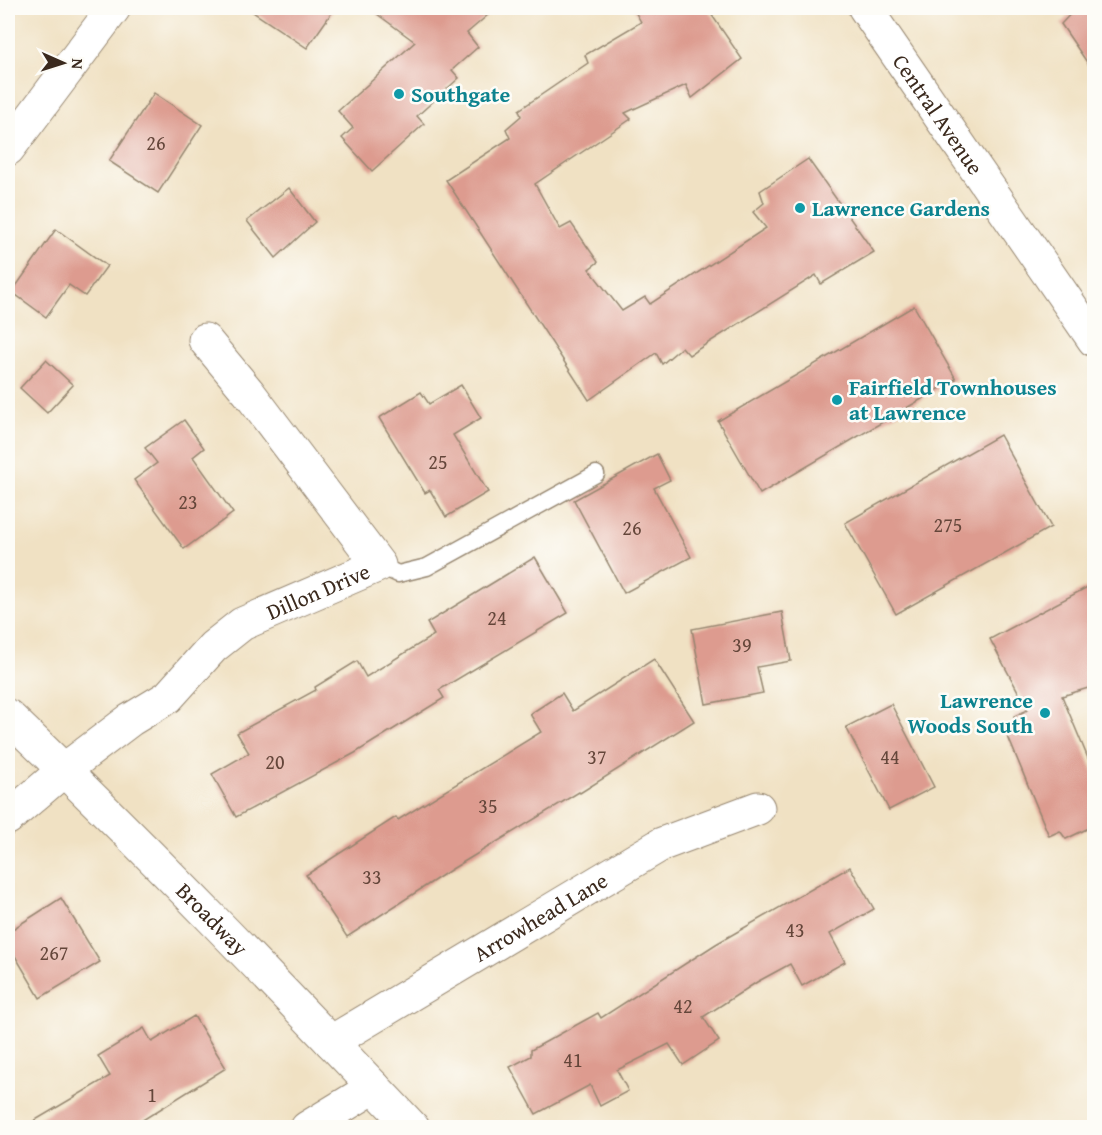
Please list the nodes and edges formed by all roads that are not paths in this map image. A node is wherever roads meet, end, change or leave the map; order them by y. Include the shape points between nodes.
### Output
1 (114, 8) edge
2 (865, 8) edge
3 (8, 149) edge
4 (205, 340) dead end
5 (1095, 340) edge
6 (596, 474) dead end
7 (379, 565) junction
8 (8, 716) edge
9 (64, 770) junction
10 (758, 808) dead end
11 (8, 818) edge
12 (331, 1042) junction
13 (374, 1087) junction
14 (306, 1128) edge
15 (413, 1128) edge

1 - 3 street
2 - 5 street, Central Avenue
4 - 7 street, Dillon Drive
6 - 7 lane via 427,567 398,574
7 - 9 street, Dillon Drive via 242,624 213,647 168,697 130,720
8 - 9 street, Broadway
9 - 11 street, Dillon Drive
9 - 12 street, Broadway
10 - 12 street, Arrowhead Lane via 662,844
12 - 13 street, Broadway
13 - 14 street
13 - 15 street, Broadway

